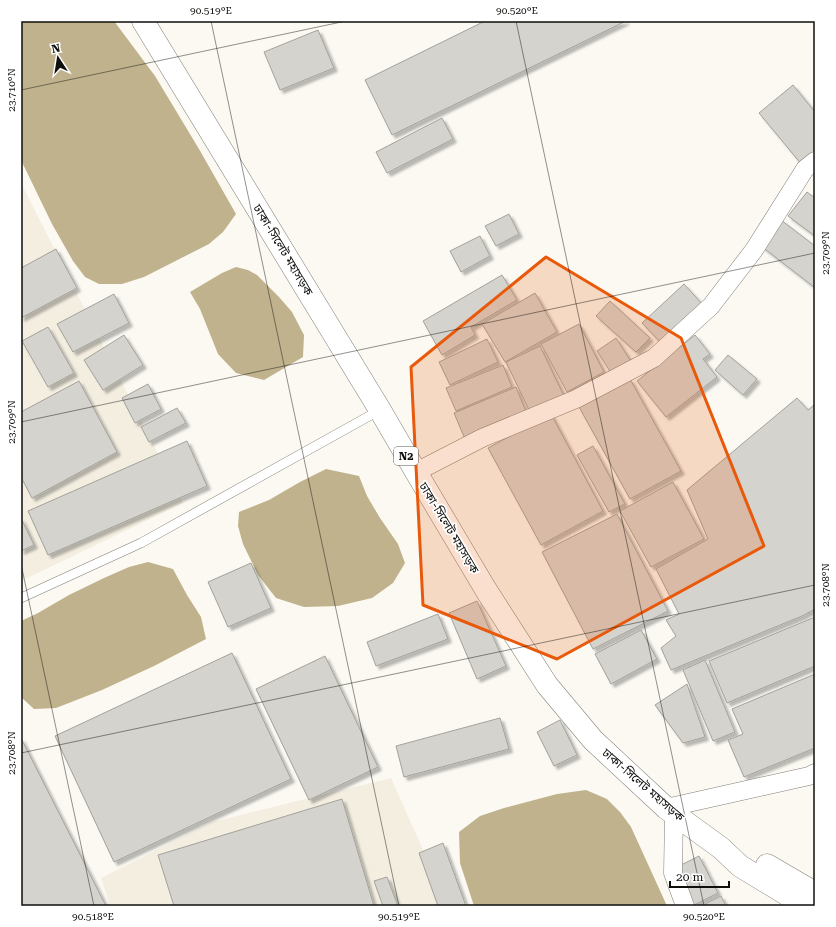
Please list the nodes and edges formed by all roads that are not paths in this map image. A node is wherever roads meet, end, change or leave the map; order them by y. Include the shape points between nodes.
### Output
1 (143, 21) edge
2 (815, 161) edge
3 (380, 410) junction
4 (416, 472) junction
5 (21, 598) edge
6 (815, 773) edge
7 (670, 811) junction
8 (721, 848) junction
9 (815, 893) edge
10 (685, 906) edge
11 (806, 906) edge

1 - 3 highway, ঢাকা-সিলেট মহাসড়ক / N2
2 - 4 street via 805,169 754,250 711,306 654,358 576,399 482,438
3 - 4 highway, ঢাকা-সিলেট মহাসড়ক / N2
3 - 5 lane via 141,543
4 - 7 highway, ঢাকা-সিলেট মহাসড়ক / N2 via 486,590 547,685 593,740
6 - 7 street
7 - 8 highway, ঢাকা-সিলেট মহাসড়ক / N2
7 - 10 street via 673,873
8 - 9 highway, ঢাকা-সিলেট মহাসড়ক / N2 via 746,854
8 - 11 highway, ঢাকা-সিলেট মহাসড়ক / N2 via 740,866

